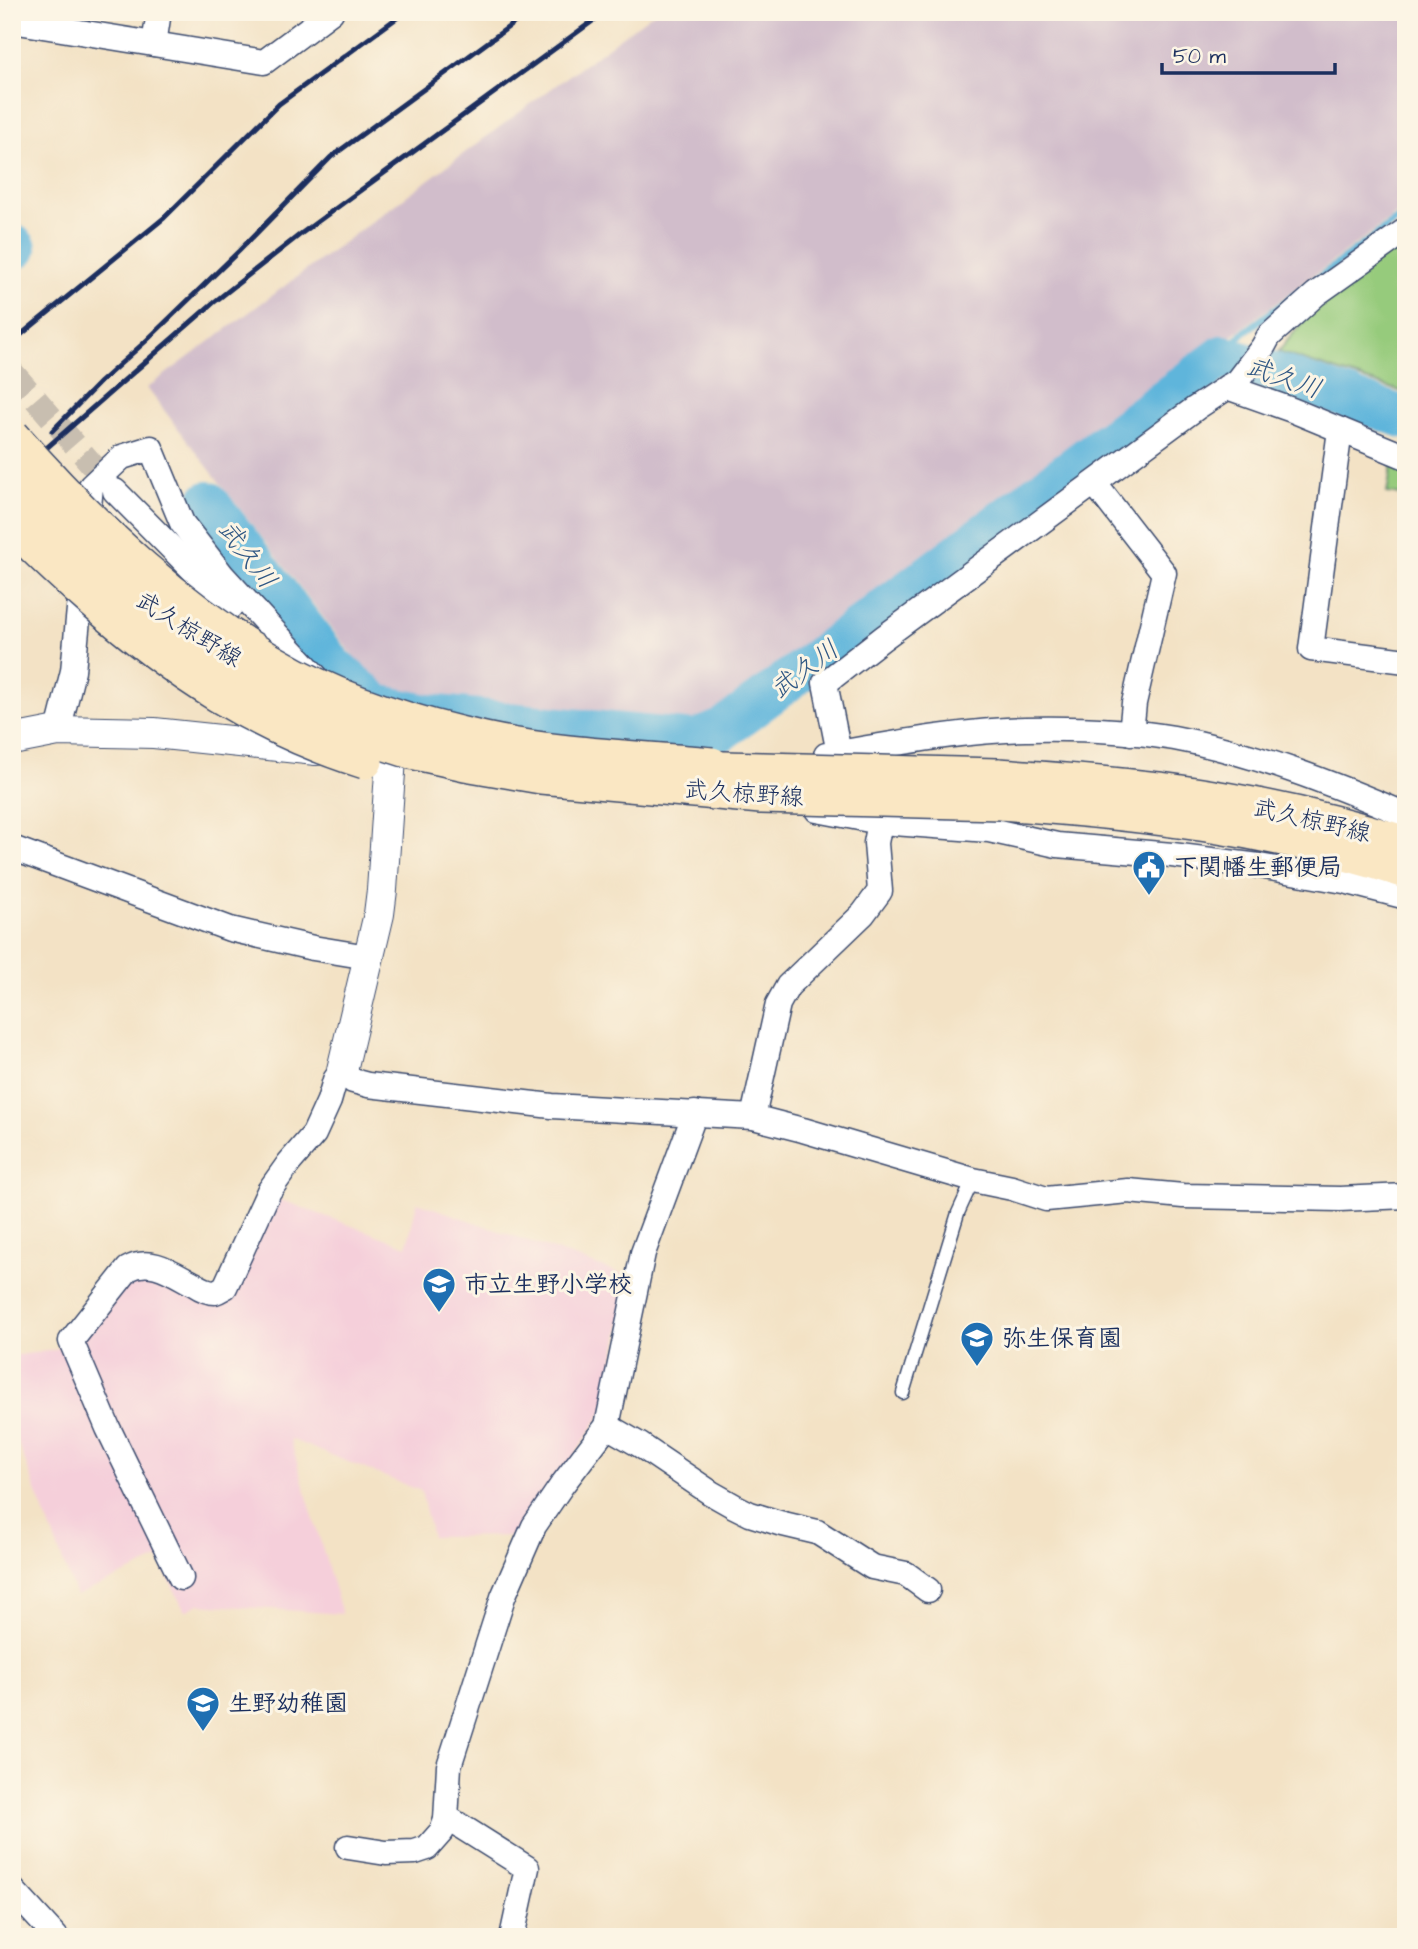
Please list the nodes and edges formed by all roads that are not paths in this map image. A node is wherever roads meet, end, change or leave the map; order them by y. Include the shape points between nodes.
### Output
1 (159, 12) edge
2 (326, 14) edge
3 (12, 21) edge
4 (153, 44) junction
5 (1406, 230) edge
6 (1232, 384) junction
7 (1340, 430) junction
8 (12, 436) edge
9 (1406, 457) edge
10 (12, 482) edge
11 (1095, 484) junction
12 (115, 491) tunnel mouth
13 (12, 524) edge
14 (1406, 661) edge
15 (58, 731) junction
16 (1131, 733) junction
17 (12, 740) edge
18 (839, 753) junction
19 (391, 758) junction
20 (602, 775) junction
21 (760, 782) junction
22 (999, 789) junction
23 (1406, 815) edge
24 (880, 822) junction
25 (1406, 844) edge
26 (12, 848) edge
27 (1406, 871) edge
28 (1406, 897) edge
29 (368, 957) junction
30 (342, 1070) junction
31 (695, 1113) junction
32 (753, 1117) junction
33 (973, 1180) junction
34 (1406, 1196) edge
35 (903, 1393) dead end
36 (607, 1426) junction
37 (181, 1578) dead end
38 (928, 1590) dead end
39 (446, 1820) junction
40 (348, 1847) dead end
41 (12, 1889) edge
42 (21, 1916) edge
43 (56, 1937) edge
44 (512, 1937) edge

1 - 4 street
2 - 4 street via 264,62
3 - 4 street
5 - 6 street via 1316,294 1269,336
6 - 7 street
6 - 11 street
7 - 9 street
7 - 14 street via 1311,649
8 - 21 main road, bridge via 127,556 217,626 297,676 387,714 488,740
10 - 21 main road, 武久椋野線, bridge via 124,589 263,675 347,716 541,762
11 - 16 street via 1164,573
11 - 18 street via 825,683
12 - 19 street via 318,695
13 - 21 main road, bridge via 132,635 182,672 259,719 316,744 385,767 522,790 619,795
15 - 17 street
15 - 19 street via 154,733
15 - 19 street via 73,671 91,486 122,457 151,448 182,523 223,576
16 - 18 street via 1024,729
16 - 23 street via 1222,748 1270,762
18 - 20 street via 685,773
18 - 24 street
19 - 20 street
19 - 29 street via 382,890
20 - 24 street via 687,784
21 - 22 main road, 武久椋野線, bridge
22 - 25 main road, 武久椋野線 via 1095,783 1187,794 1317,819
22 - 27 main road, 武久椋野線 via 1245,829
24 - 28 street via 989,830 1057,845 1259,866
24 - 32 street via 876,843 880,891 863,914 788,986 778,1004
26 - 29 street via 230,929
29 - 30 street
30 - 31 street via 353,1081 368,1085 552,1106
30 - 37 street via 314,1134 269,1191 225,1287 215,1292 163,1268 134,1265 71,1341
31 - 32 street
31 - 36 street via 643,1253
32 - 33 street
33 - 34 street via 1046,1199 1128,1191 1340,1199
33 - 35 lane via 958,1213
36 - 38 street via 734,1506 817,1532 872,1567 906,1574
36 - 39 street via 534,1526 503,1597 449,1766
39 - 40 street via 427,1848 415,1852
39 - 44 street via 527,1868
41 - 42 street
42 - 43 street

